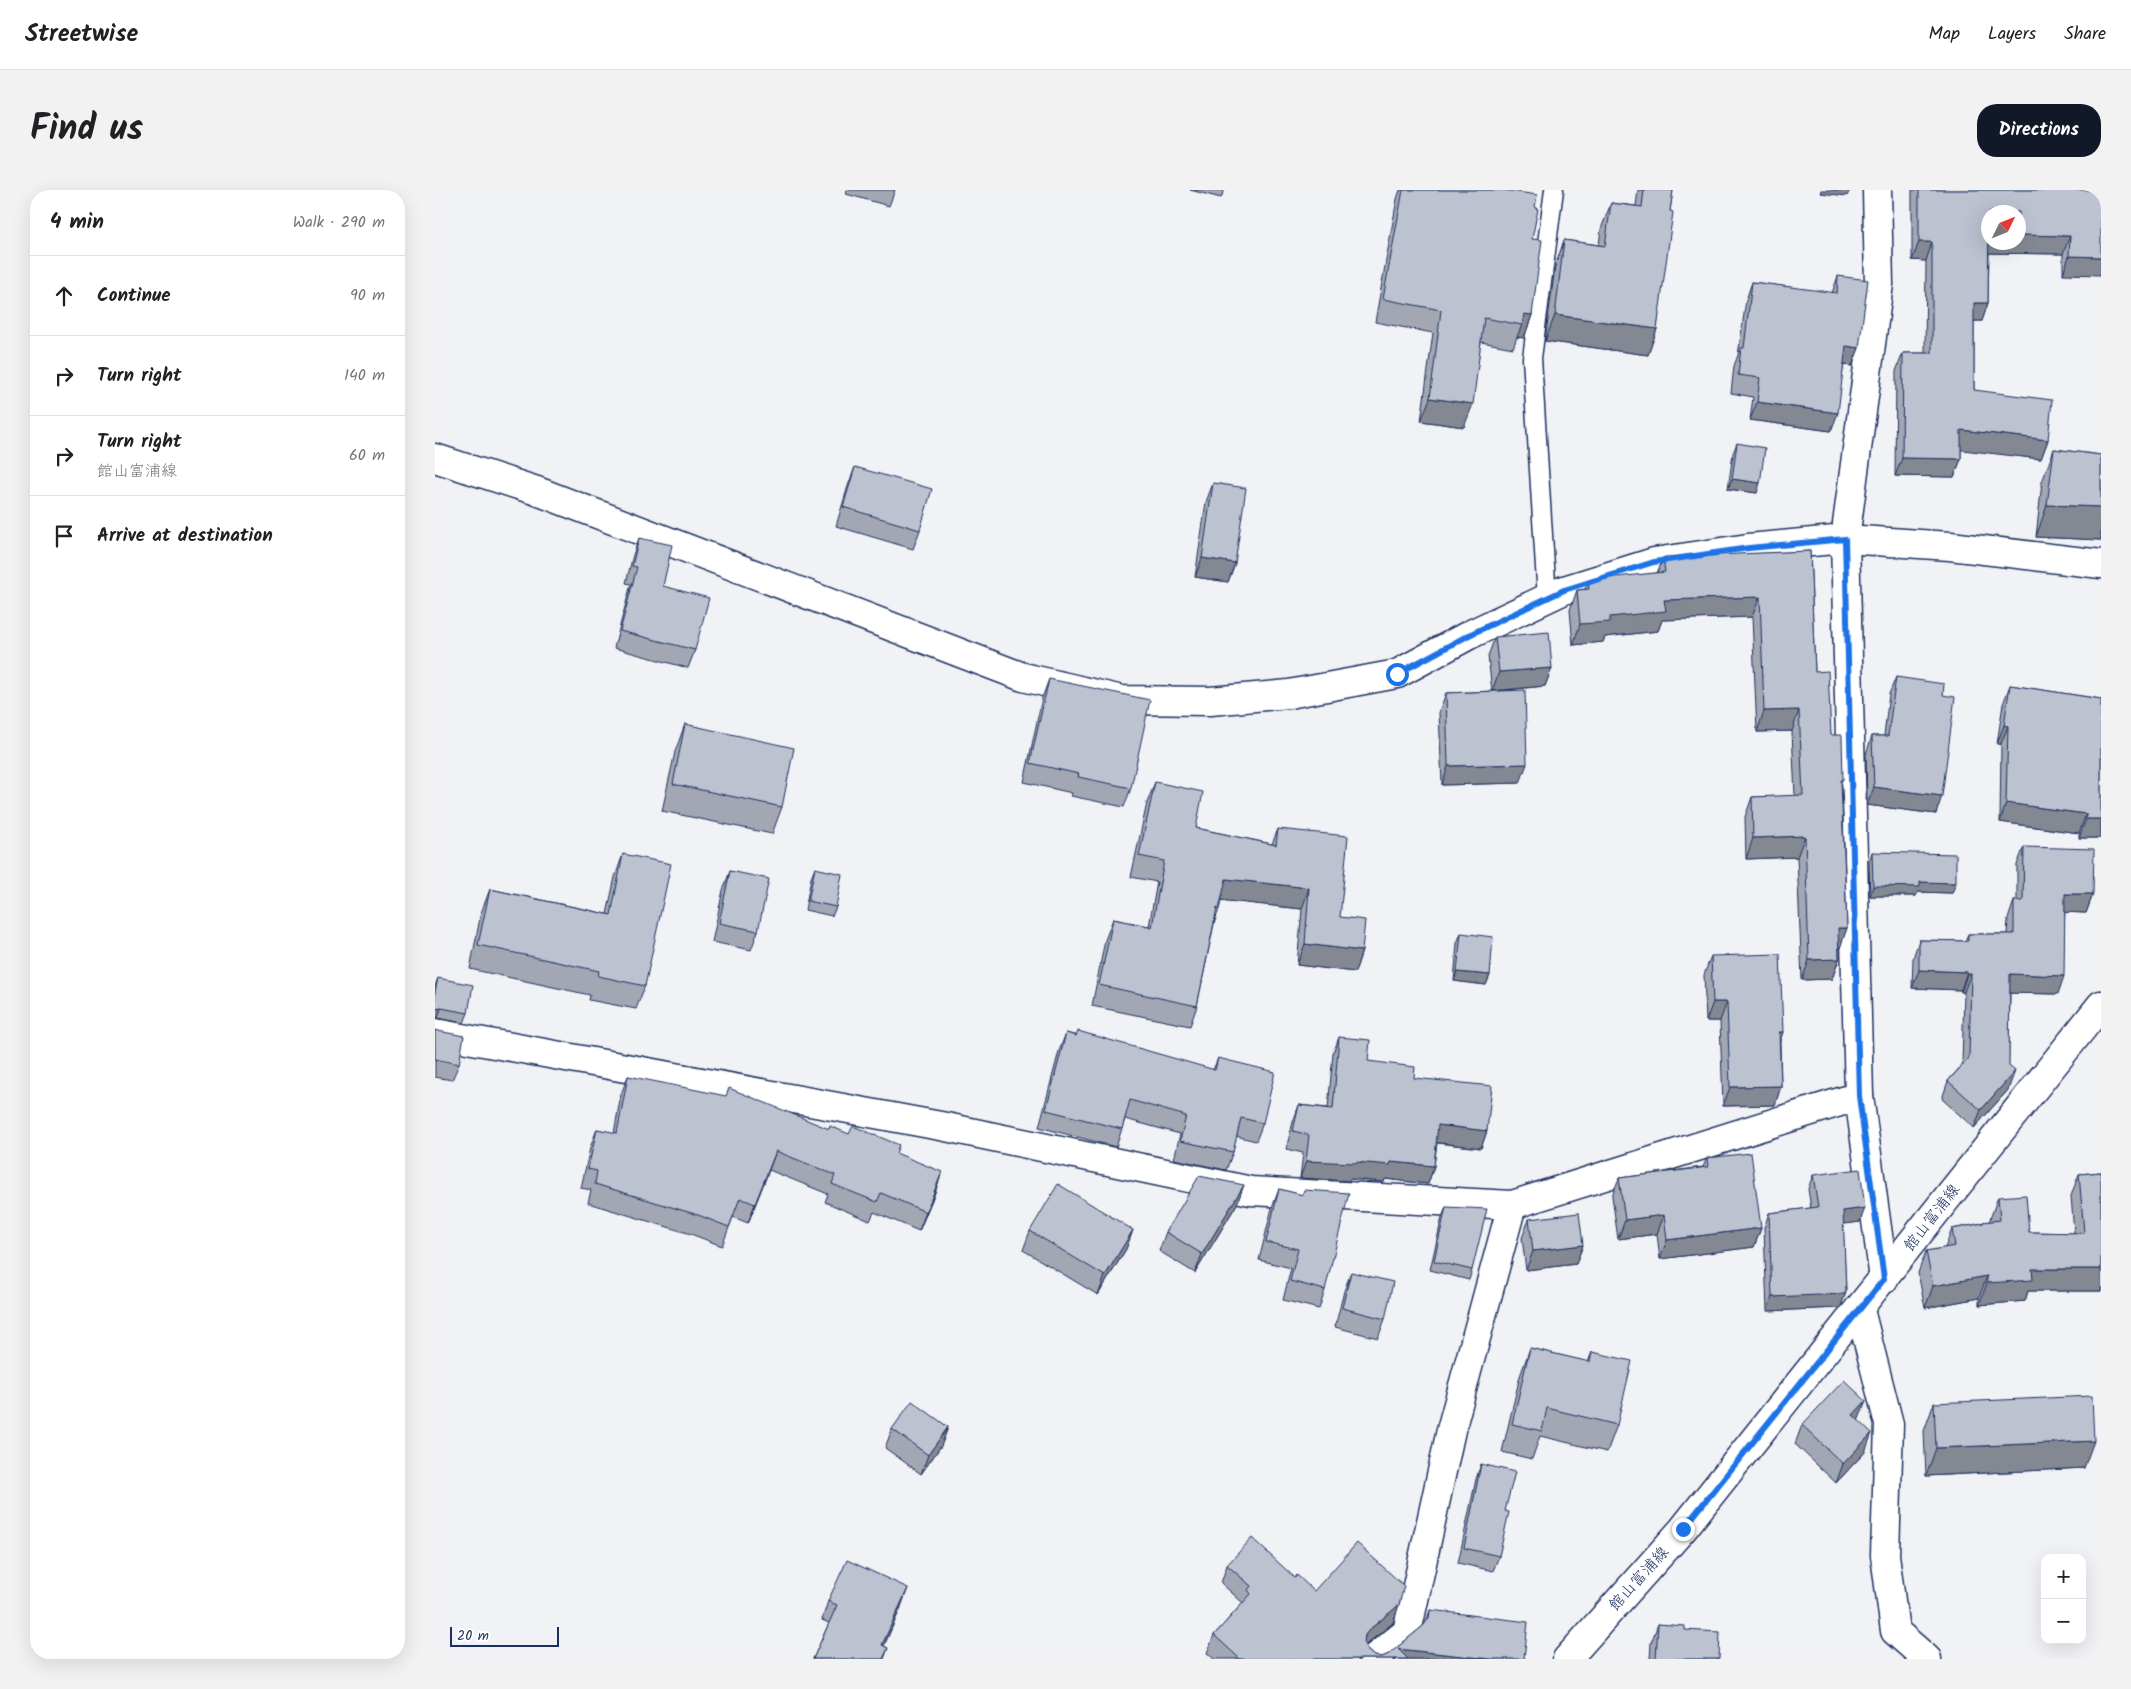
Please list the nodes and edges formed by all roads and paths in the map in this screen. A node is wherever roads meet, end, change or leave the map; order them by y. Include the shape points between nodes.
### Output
1 (1554, 190) edge
2 (1877, 190) edge
3 (435, 458) edge
4 (1845, 539) junction
5 (2101, 564) edge
6 (1547, 598) junction
7 (2101, 1005) edge
8 (435, 1033) edge
9 (1859, 1096) junction
10 (1512, 1205) junction
11 (1884, 1279) junction
12 (1859, 1310) junction
13 (1373, 1659) edge
14 (1567, 1659) edge
15 (1927, 1659) edge

1 - 6 lane via 1532,358
2 - 4 street via 1879,284
3 - 6 street via 537,491 1023,677 1122,700 1210,701 1289,694 1397,674
4 - 5 street via 1950,546
4 - 6 street via 1749,548 1654,562
4 - 9 street
7 - 11 street, 館山富浦線
8 - 10 street via 946,1127 1251,1192
9 - 10 street
9 - 11 street
10 - 13 street via 1451,1430 1407,1632
11 - 12 street, 館山富浦線
12 - 14 street, 館山富浦線 via 1683,1529
12 - 15 street via 1889,1424 1885,1555 1895,1631

